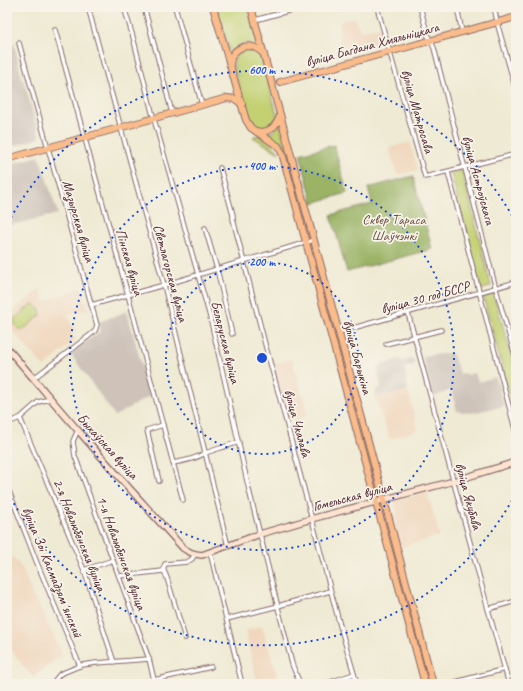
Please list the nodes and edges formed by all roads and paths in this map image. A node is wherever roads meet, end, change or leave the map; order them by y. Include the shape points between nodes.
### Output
1 (88, 7) edge
2 (124, 7) edge
3 (144, 7) edge
4 (176, 7) edge
5 (213, 7) edge
6 (250, 7) edge
7 (302, 7) edge
8 (377, 7) edge
9 (420, 7) edge
10 (457, 7) edge
11 (494, 7) edge
12 (516, 17) edge
13 (256, 19) junction
14 (498, 22) junction
15 (55, 30) dead end
16 (462, 32) junction
17 (431, 41) junction
18 (19, 43) dead end
19 (390, 52) junction
20 (264, 54) junction
21 (230, 66) junction
22 (268, 70) junction
23 (280, 82) junction
24 (236, 84) junction
25 (516, 90) edge
26 (275, 97) junction
27 (227, 98) junction
28 (242, 104) junction
29 (202, 105) junction
30 (172, 113) junction
31 (280, 116) junction
32 (154, 118) junction
33 (120, 127) junction
34 (255, 131) junction
35 (84, 138) junction
36 (47, 148) junction
37 (516, 154) edge
38 (7, 159) edge
39 (464, 167) junction
40 (220, 168) dead end
41 (448, 172) junction
42 (205, 228) dead end
43 (314, 240) junction
44 (306, 242) junction
45 (244, 261) junction
46 (216, 269) junction
47 (197, 274) junction
48 (516, 282) edge
49 (164, 285) junction
50 (496, 288) junction
51 (479, 293) junction
52 (128, 295) junction
53 (91, 305) junction
54 (408, 313) junction
55 (441, 330) dead end
56 (339, 332) junction
57 (232, 334) dead end
58 (414, 336) junction
59 (386, 344) dead end
60 (7, 348) edge
61 (516, 359) edge
62 (34, 378) junction
63 (50, 399) junction
64 (20, 418) junction
65 (7, 423) edge
66 (163, 425) junction
67 (78, 430) junction
68 (516, 433) edge
69 (239, 442) junction
70 (205, 453) junction
71 (516, 462) edge
72 (174, 463) junction
73 (454, 481) junction
74 (160, 482) dead end
75 (7, 486) edge
76 (183, 500) dead end
77 (384, 500) junction
78 (376, 502) junction
79 (311, 519) junction
80 (260, 534) junction
81 (228, 546) junction
82 (210, 552) junction
83 (195, 554) junction
84 (113, 560) junction
85 (84, 570) junction
86 (164, 571) junction
87 (119, 576) junction
88 (330, 591) junction
89 (516, 601) edge
90 (278, 606) junction
91 (488, 609) junction
92 (227, 618) junction
93 (185, 638) dead end
94 (149, 660) junction
95 (114, 662) junction
96 (80, 666) junction
97 (211, 668) dead end
98 (505, 669) junction
99 (354, 674) junction
100 (154, 682) edge
101 (54, 684) edge
102 (242, 684) edge
103 (300, 684) edge
104 (324, 684) edge
105 (357, 684) edge
106 (425, 684) edge
107 (433, 684) edge
108 (448, 684) edge
109 (509, 684) edge

1 - 33 street, Светлагорская вуліца
2 - 32 street, Беларуская вуліца
3 - 30 street
4 - 29 street
5 - 21 main road, вуліца Барыкіна
6 - 13 main road, вуліца Барыкіна
7 - 13 street
8 - 19 street, вуліца Матросава
9 - 17 street, вуліца Астроўскага
10 - 16 street
11 - 14 street
12 - 14 main road, вуліца Багдана Хмяльніцкага
13 - 20 main road, вуліца Барыкіна
14 - 16 main road, вуліца Багдана Хмяльніцкага
14 - 25 street
15 - 35 street, Пінская вуліца
16 - 17 main road, вуліца Багдана Хмяльніцкага
17 - 19 main road, вуліца Багдана Хмяльніцкага
17 - 39 street, вуліца Астроўскага
18 - 36 street, Мазырская вуліца
19 - 23 main road, вуліца Багдана Хмяльніцкага
19 - 41 street, вуліца Матросава via 425,177
20 - 21 main road via 254,47 241,48 232,56
20 - 22 main road, вуліца Барыкіна
21 - 24 main road, вуліца Барыкіна
22 - 23 main road
22 - 26 main road, вуліца Барыкіна
23 - 26 main road
24 - 27 main road via 235,90
24 - 28 main road, вуліца Барыкіна
26 - 31 main road, вуліца Барыкіна
27 - 28 main road via 235,99
27 - 29 main road
28 - 34 main road, вуліца Барыкіна via 246,120
29 - 30 main road
30 - 32 main road
31 - 34 main road via 272,129 264,132
31 - 43 main road, вуліца Барыкіна
32 - 33 main road
32 - 47 street, Беларуская вуліца
33 - 35 main road
33 - 49 street, Светлагорская вуліца
34 - 44 main road, вуліца Барыкіна via 280,149
35 - 36 main road
35 - 52 street, Пінская вуліца
36 - 38 main road
36 - 53 street, Мазырская вуліца
37 - 39 street
39 - 41 street
39 - 50 street, вуліца Астроўскага
40 - 45 street, вуліца Чкалава
41 - 51 street, вуліца Астроўскага
42 - 46 street
43 - 44 street
43 - 56 main road, вуліца Барыкіна
44 - 45 street
44 - 78 main road, вуліца Барыкіна
45 - 46 street
45 - 79 street, вуліца Чкалава
46 - 47 street
46 - 57 street
47 - 49 street
47 - 69 street, Беларуская вуліца via 210,317
48 - 50 street, вуліца 30 год БССР
49 - 52 street
49 - 70 street, Светлагорская вуліца
50 - 51 street, вуліца 30 год БССР
50 - 61 street, вуліца Астроўскага
51 - 54 street, вуліца 30 год БССР
51 - 68 street, вуліца Астроўскага
52 - 53 street
52 - 66 street, Пінская вуліца
53 - 62 street, Мазырская вуліца via 95,331
54 - 56 street, вуліца 30 год БССР
54 - 58 street, вуліца Якубава
55 - 58 street
56 - 77 main road, вуліца Барыкіна
58 - 59 street
58 - 73 street, вуліца Якубава
60 - 62 main road, Быхаўская вуліца
62 - 63 main road, Быхаўская вуліца
63 - 64 street via 38,402
63 - 67 main road, Быхаўская вуліца
64 - 65 street
64 - 85 street, 2-я Новалюбенская вуліца
66 - 72 street, Пінская вуліца
66 - 74 street via 147,430
67 - 83 main road, Быхаўская вуліца via 183,548
67 - 84 street, 1-я Новалюбенская вуліца via 73,441 75,456
69 - 70 street
69 - 80 street, Беларуская вуліца
70 - 72 street
70 - 81 street, Светлагорская вуліца
71 - 73 main road, Гомельская вуліца
72 - 76 street, Пінская вуліца
73 - 77 main road, Гомельская вуліца
73 - 91 street, вуліца Якубава
75 - 96 street, вуліца Зоі Касмадзямʼянскай
77 - 78 main road, Гомельская вуліца
77 - 107 main road, вуліца Барыкіна
78 - 79 main road, Гомельская вуліца
78 - 106 main road, вуліца Барыкіна
79 - 80 main road, Гомельская вуліца
79 - 88 street, вуліца Чкалава
80 - 81 main road, Гомельская вуліца
80 - 90 street, Беларуская вуліца
81 - 82 main road, Гомельская вуліца
82 - 83 main road, Гомельская вуліца
82 - 92 street
83 - 86 street via 187,562 165,564
84 - 85 street
84 - 87 street, 1-я Новалюбенская вуліца
85 - 95 street, 2-я Новалюбенская вуліца
86 - 87 street
86 - 93 street
87 - 94 street, 1-я Новалюбенская вуліца
88 - 90 street
88 - 99 street, вуліца Чкалава
89 - 91 street
90 - 92 street
90 - 103 street, Беларуская вуліца via 292,664
91 - 98 street, вуліца Якубава
92 - 102 street
94 - 95 street
94 - 100 street, 1-я Новалюбенская вуліца
95 - 96 street
96 - 101 street via 60,674 54,680
97 - 100 street
98 - 108 street
98 - 109 street, вуліца Якубава
99 - 104 street
99 - 105 street, вуліца Чкалава

